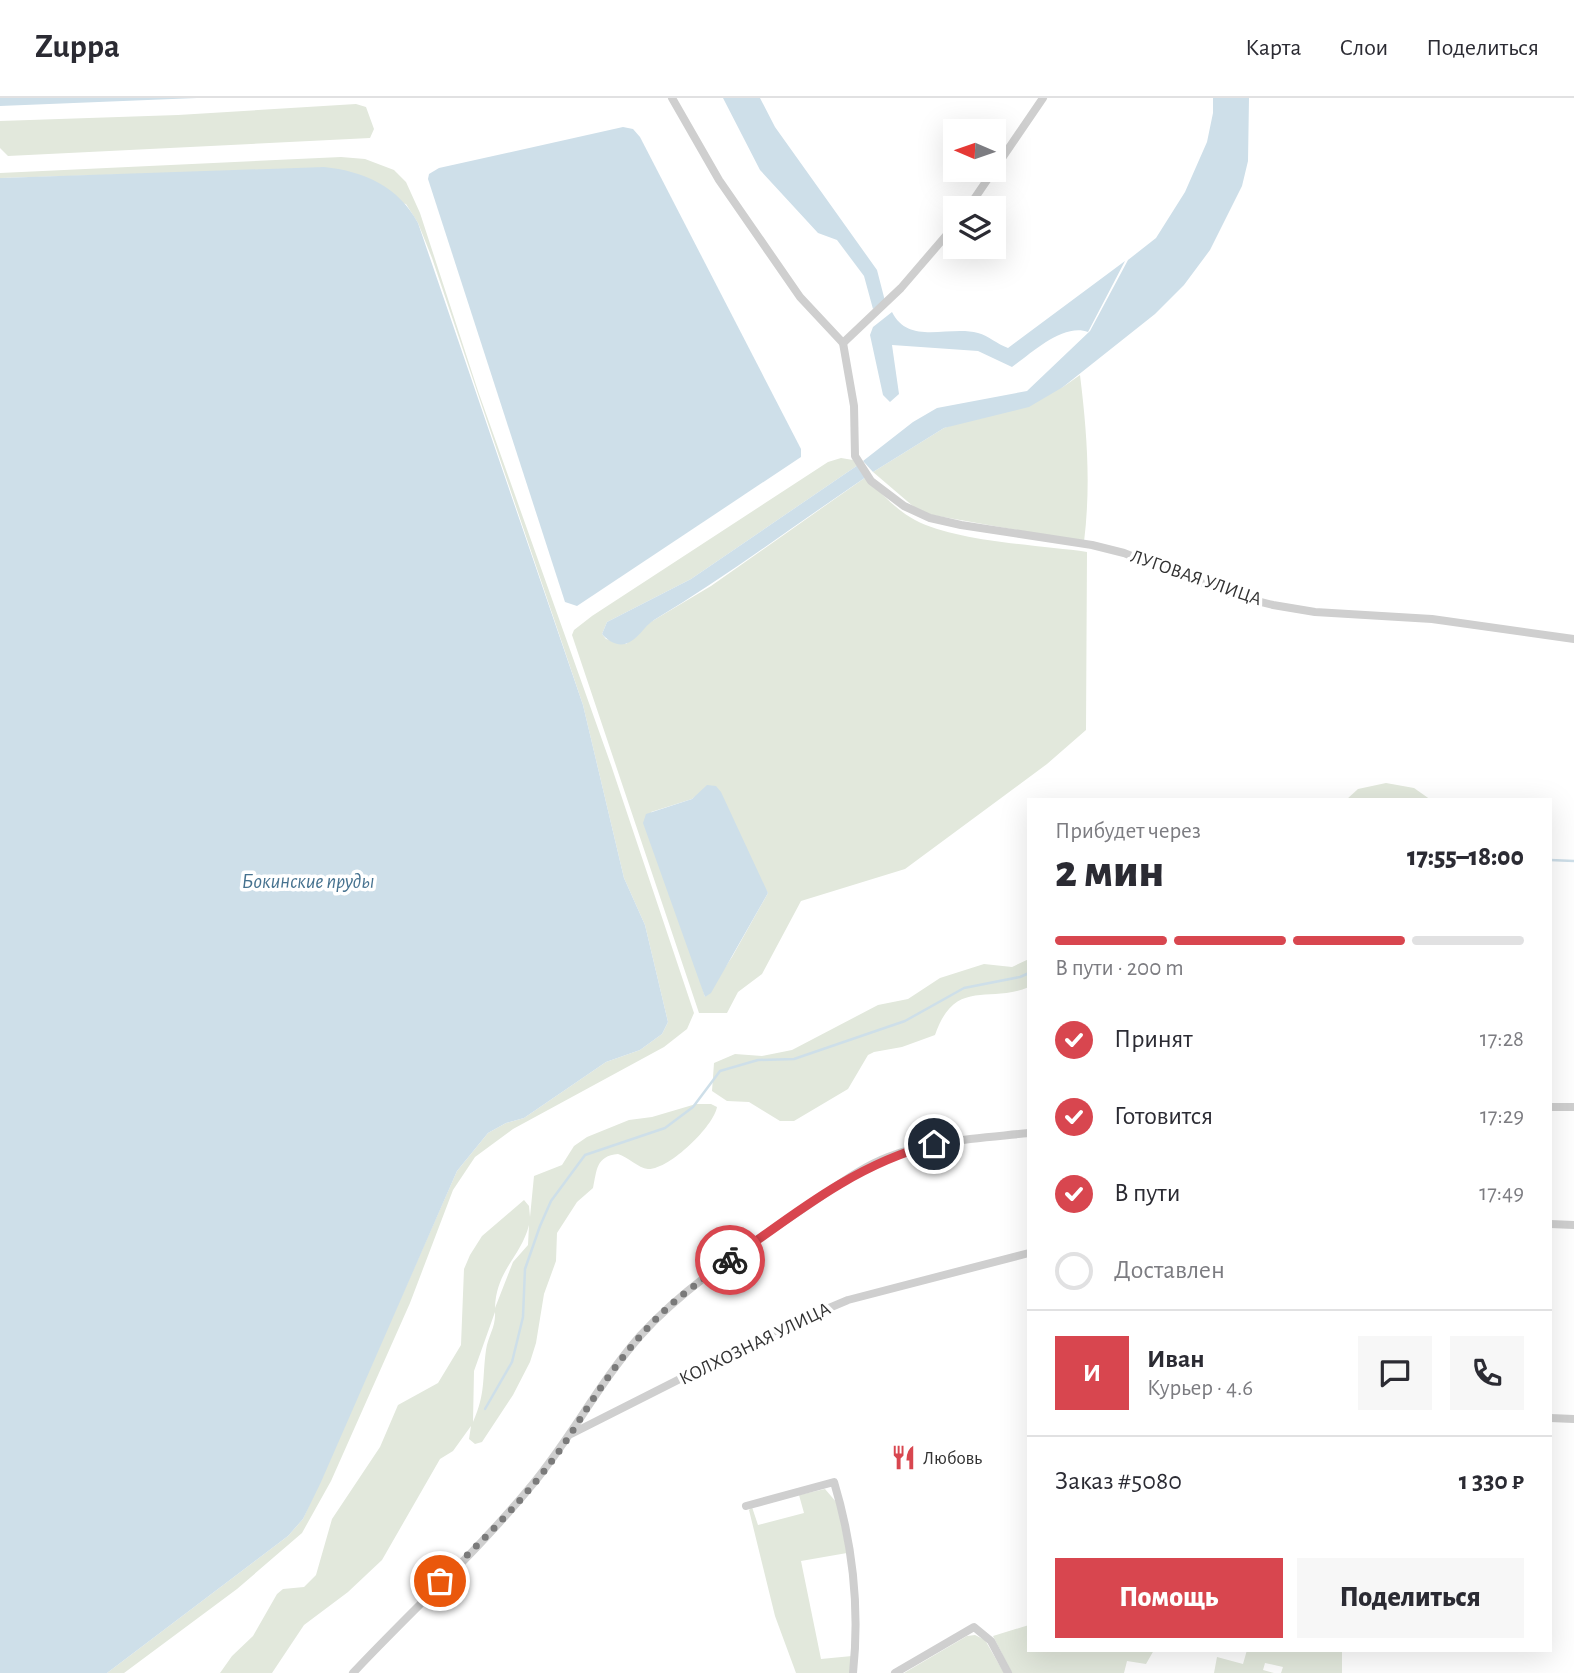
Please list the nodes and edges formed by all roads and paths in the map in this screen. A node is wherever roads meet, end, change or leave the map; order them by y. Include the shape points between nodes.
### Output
1 (672, 98) edge
2 (1043, 98) edge
3 (976, 196) edge
4 (943, 239) edge
5 (843, 343) junction
6 (1574, 639) edge
7 (1552, 1107) edge
8 (1574, 1107) edge
9 (1027, 1133) edge
10 (1552, 1224) edge
11 (1574, 1225) edge
12 (1027, 1254) edge
13 (1552, 1418) edge
14 (1574, 1419) edge
15 (571, 1434) junction
16 (746, 1506) dead end
17 (353, 1673) edge
18 (853, 1673) edge
19 (895, 1673) edge
20 (1008, 1673) edge

1 - 5 street via 719,180 800,297
2 - 3 street
4 - 5 street via 901,288
5 - 6 street, ЛУГОВАЯ УЛИЦА via 854,406 855,456 872,481 904,506 930,518 1124,553 1233,595 1273,605 1432,619
7 - 8 street
9 - 15 street via 934,1144 887,1157 859,1171 679,1297 603,1381
10 - 11 street
12 - 15 street, КОЛХОЗНАЯ УЛИЦА via 848,1300 779,1329
13 - 14 street
15 - 17 street via 483,1541
16 - 18 street via 834,1482 854,1570 857,1633
19 - 20 street via 974,1627 991,1641

